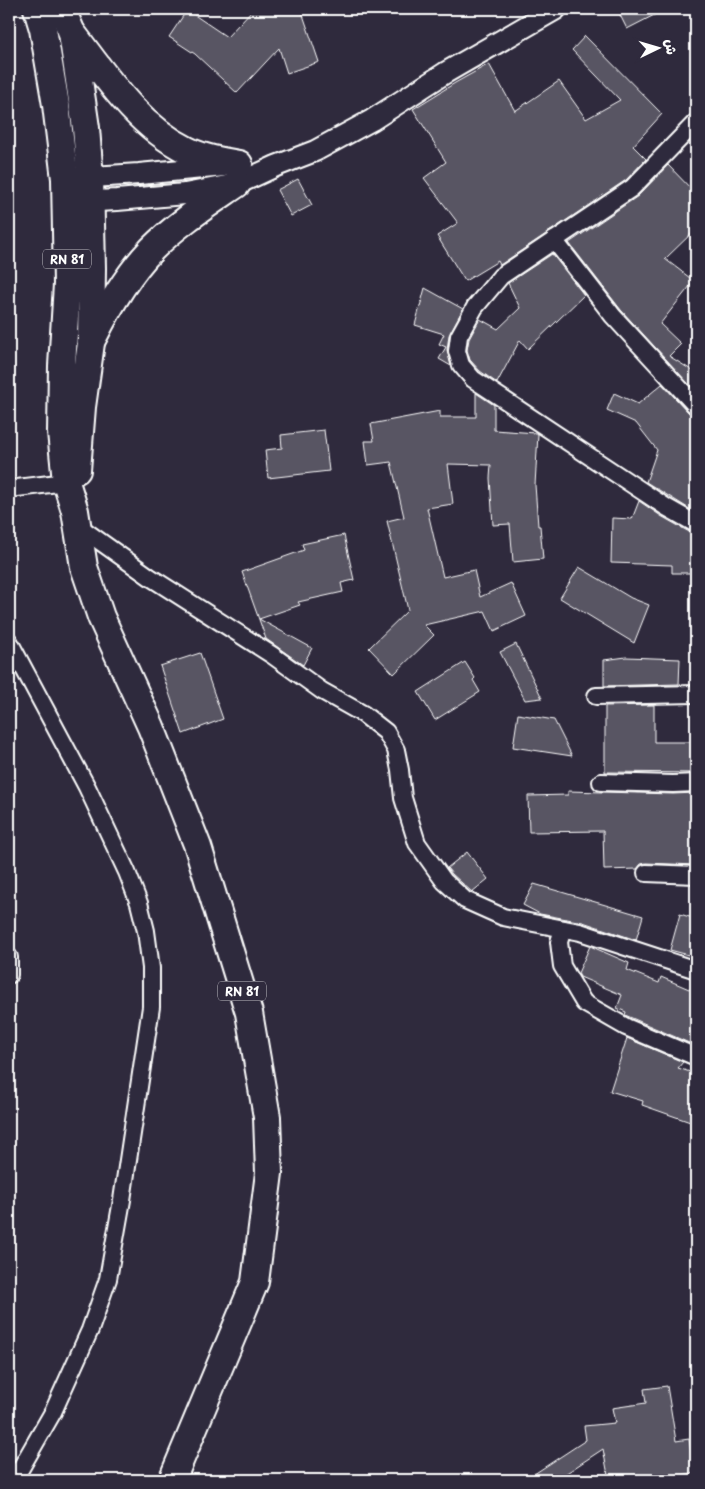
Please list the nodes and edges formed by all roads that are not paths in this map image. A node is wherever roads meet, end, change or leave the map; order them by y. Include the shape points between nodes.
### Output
1 (37, 9) edge
2 (62, 9) edge
3 (556, 9) edge
4 (72, 33) junction
5 (696, 122) edge
6 (238, 174) junction
7 (78, 190) junction
8 (554, 240) junction
9 (91, 343) junction
10 (696, 406) edge
11 (66, 482) junction
12 (9, 489) edge
13 (76, 518) junction
14 (696, 524) edge
15 (9, 641) edge
16 (696, 694) edge
17 (596, 696) dead end
18 (601, 782) dead end
19 (696, 783) edge
20 (646, 874) dead end
21 (696, 875) edge
22 (563, 929) junction
23 (9, 957) edge
24 (696, 970) edge
25 (9, 975) edge
26 (696, 1057) edge
27 (14, 1480) edge
28 (172, 1480) edge

1 - 7 main road, RN 81 via 56,105
2 - 4 main road, RN 81
3 - 6 street via 315,151 276,166
4 - 6 main road via 136,113 187,150
4 - 7 main road, RN 81 via 86,128
5 - 8 street via 632,188
6 - 7 street via 185,194
6 - 9 main road via 152,250 126,281
7 - 9 main road, RN 81 via 92,268
7 - 11 main road, RN 81 via 62,366 61,432
8 - 10 street via 613,316
8 - 14 street via 501,276 475,307 459,336 457,351 461,365 472,379
9 - 13 main road, RN 81 via 79,442
11 - 12 street
11 - 13 main road, RN 81
13 - 22 street via 150,577 386,732 396,750 403,798 417,843 444,880 465,900 503,917
13 - 28 main road, RN 81 via 84,567 101,617 151,727 198,847 249,1013 267,1117 270,1173 254,1282
15 - 27 street via 87,787 127,872 139,903 151,968 151,1008 108,1279 90,1330 53,1412
16 - 17 street
18 - 19 street
20 - 21 street
22 - 24 street
22 - 26 street via 559,942 562,966 584,1003 626,1027
23 - 25 street

